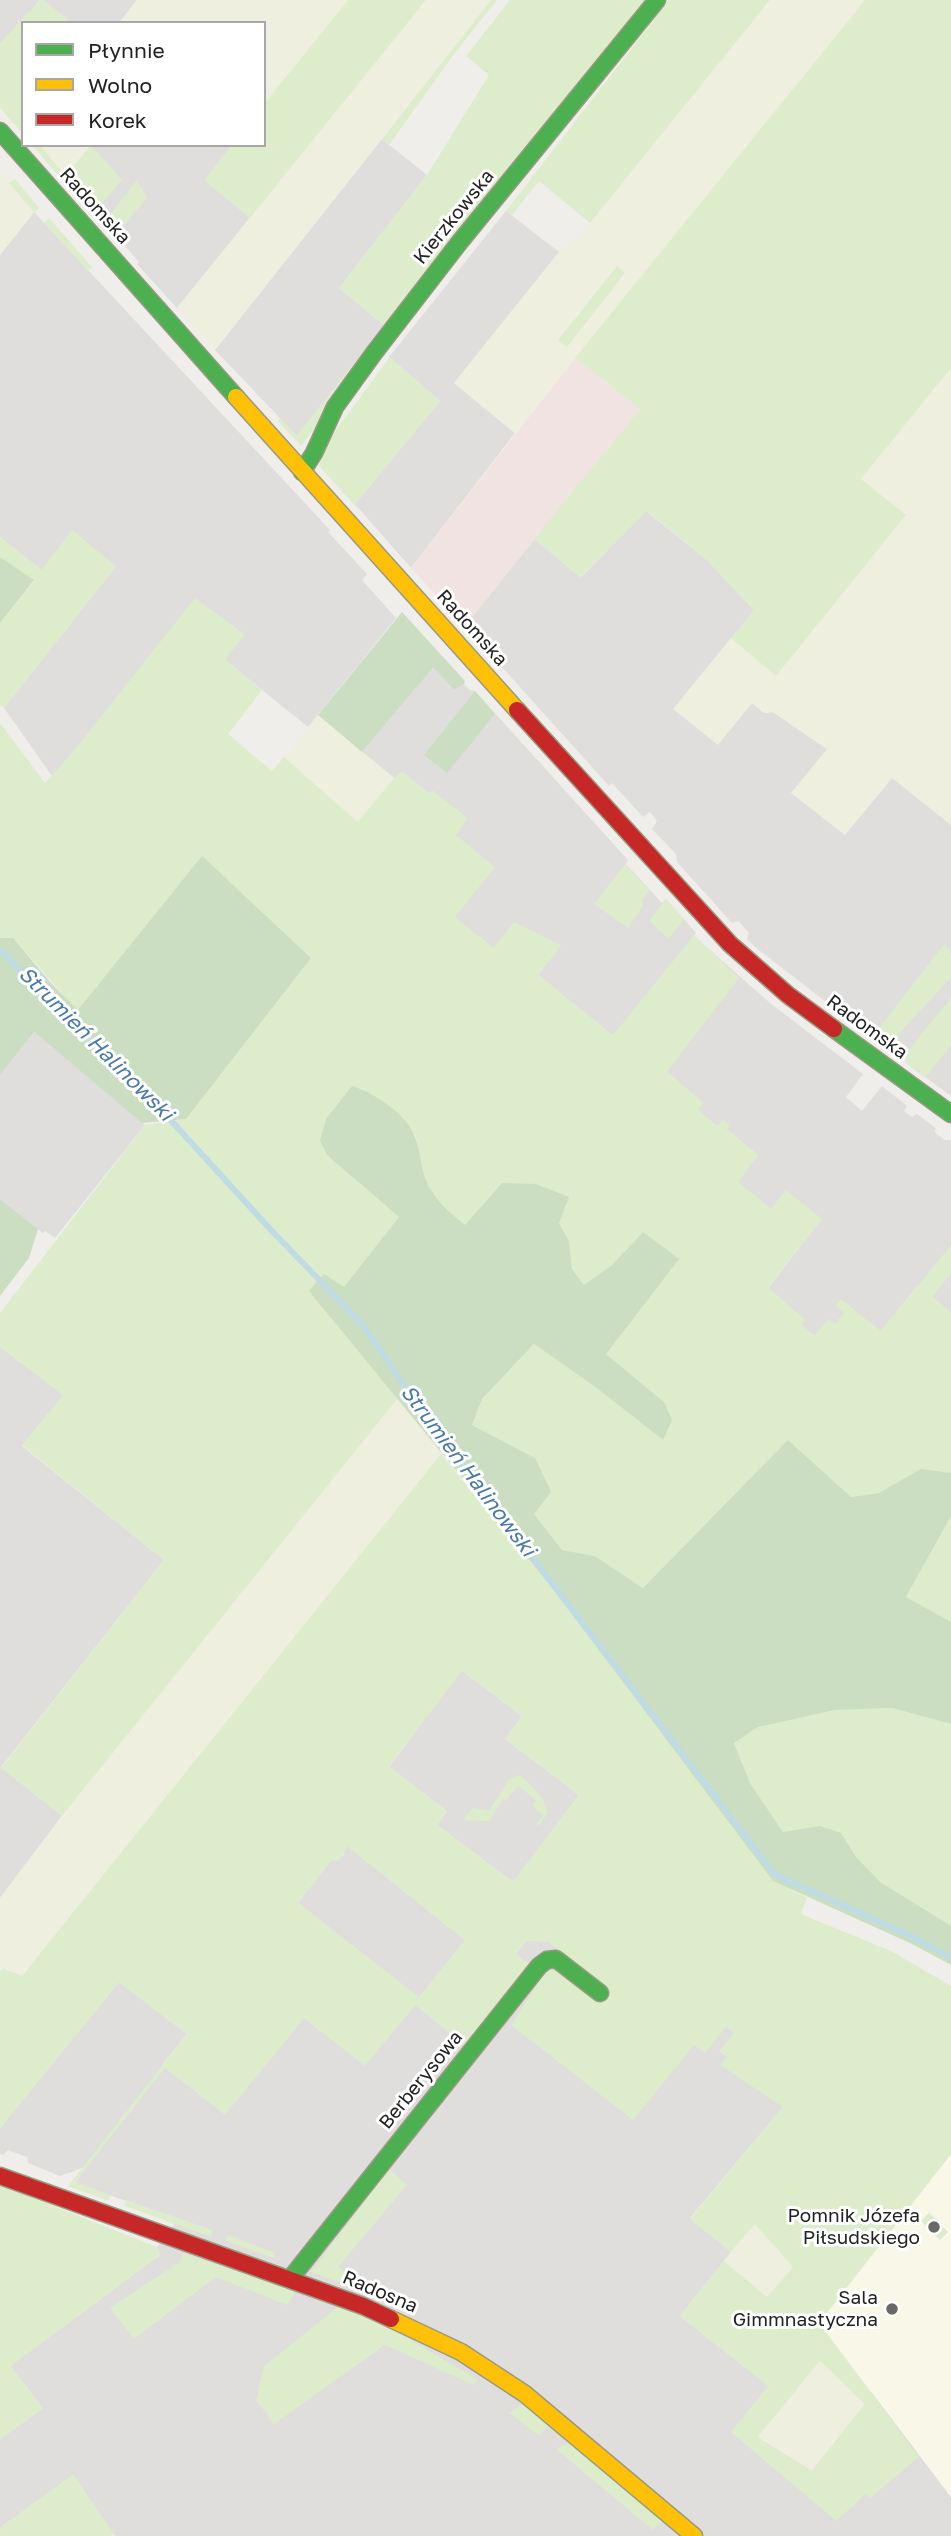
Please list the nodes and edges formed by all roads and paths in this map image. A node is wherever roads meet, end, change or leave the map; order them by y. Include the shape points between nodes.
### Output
1 (657, 0) edge
2 (0, 131) edge
3 (302, 472) junction
4 (951, 1114) edge
5 (600, 1993) dead end
6 (0, 2176) edge
7 (290, 2279) junction
8 (695, 2536) edge

1 - 3 street, Kierzkowska via 374,353 335,407
2 - 3 street, Radomska
3 - 4 street, Radomska via 730,944 788,995
5 - 7 street, Berberysowa via 556,1959 539,1966
6 - 7 street, Radosna
7 - 8 street, Radosna via 386,2316 461,2352 525,2394

